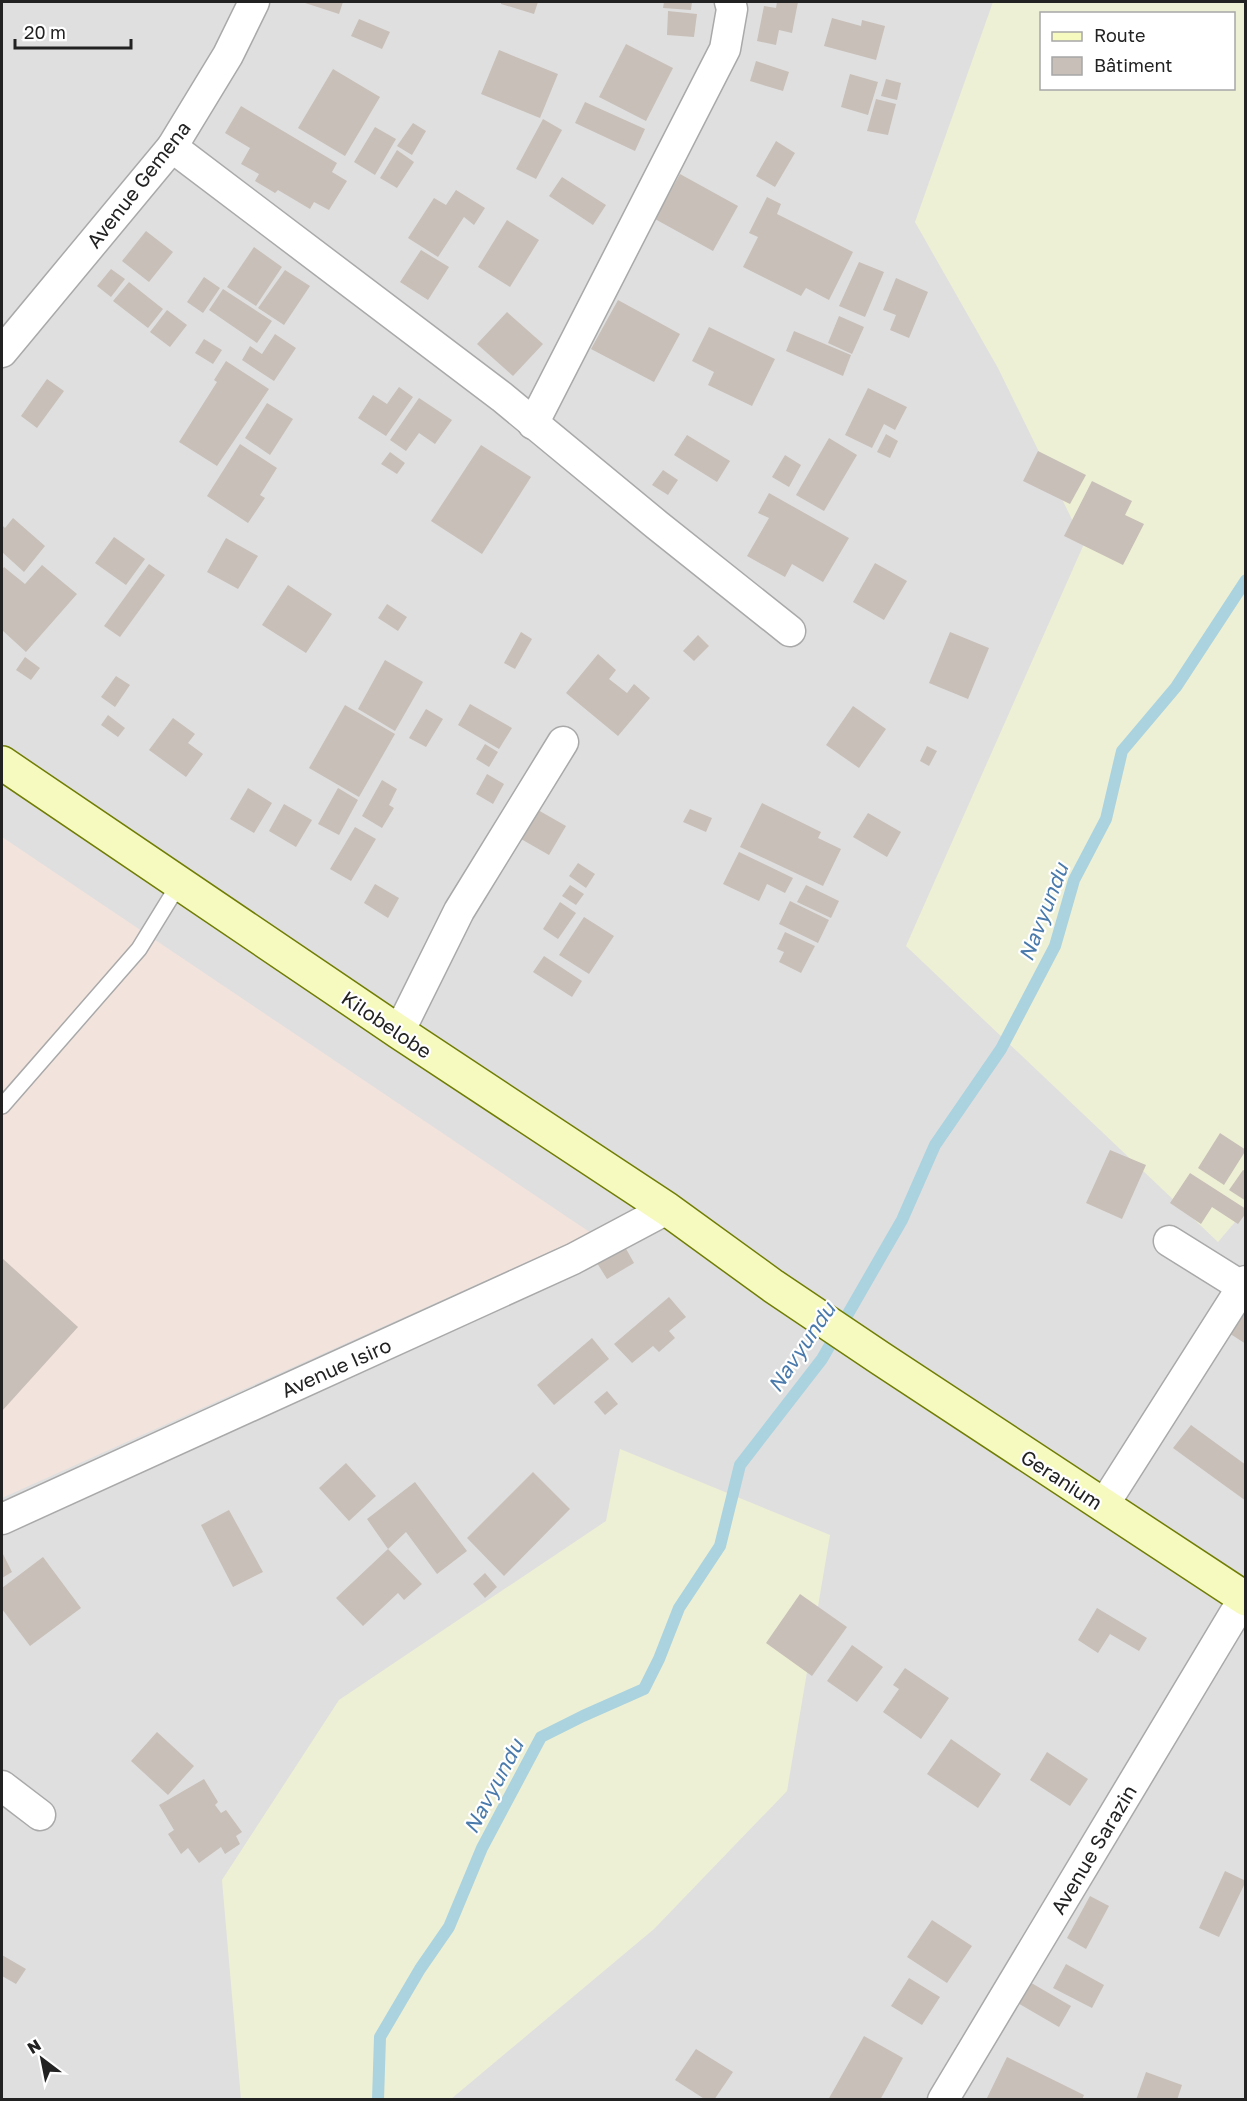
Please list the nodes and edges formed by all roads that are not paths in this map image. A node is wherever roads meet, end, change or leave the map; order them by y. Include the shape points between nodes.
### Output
1 (254, 2) edge
2 (730, 2) edge
3 (172, 147) junction
4 (2, 352) edge
5 (533, 424) junction
6 (790, 631) dead end
7 (562, 742) dead end
8 (2, 763) edge
9 (179, 884) junction
10 (399, 1032) junction
11 (2, 1106) edge
12 (667, 1209) junction
13 (1169, 1241) dead end
14 (1244, 1285) edge
15 (773, 1286) joint
16 (1103, 1506) junction
17 (2, 1519) edge
18 (1245, 1599) edge
19 (2, 1786) edge
20 (39, 1815) dead end
21 (943, 2100) edge

1 - 3 street, Avenue Gemena via 228,55
2 - 5 street via 725,49
3 - 4 street, Avenue Gemena
3 - 5 street
5 - 6 street
7 - 10 street via 459,911
8 - 9 street, Kilobelobe
9 - 10 street, Kilobelobe
9 - 11 lane via 139,949
10 - 12 street, Kilobelobe
12 - 15 street, Kilobelobe
12 - 17 street, Avenue Isiro via 573,1259
13 - 14 street
14 - 16 street
15 - 16 street, Geranium
16 - 18 street, Geranium
18 - 21 street, Avenue Sarazin
19 - 20 street

